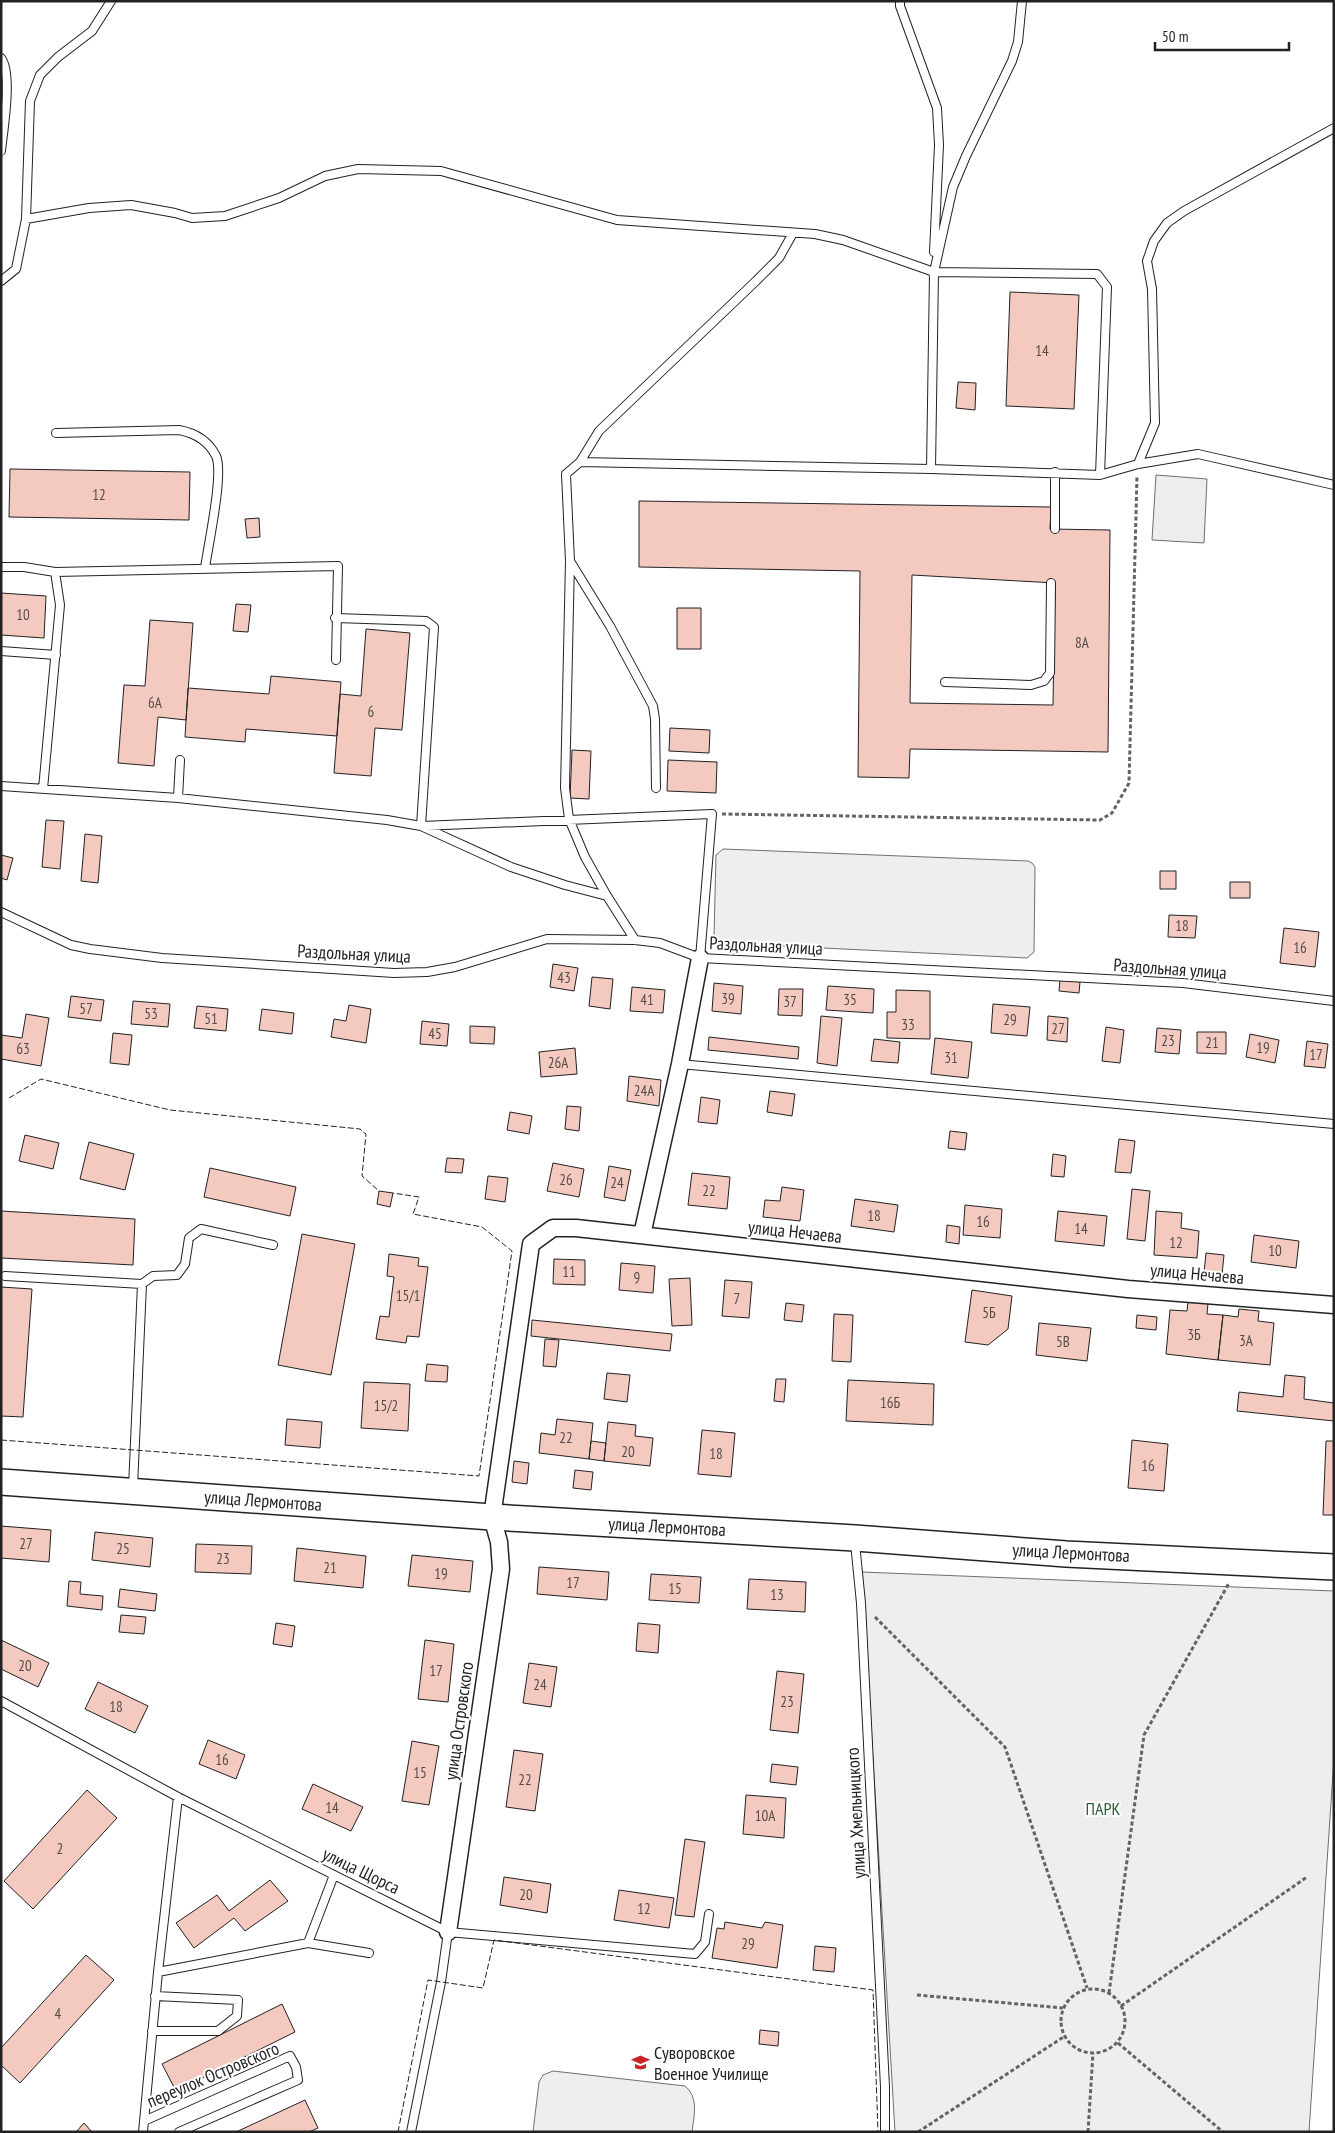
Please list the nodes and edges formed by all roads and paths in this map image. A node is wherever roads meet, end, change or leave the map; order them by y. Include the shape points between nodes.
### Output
1 (111, 1) edge
2 (900, 1) edge
3 (1022, 1) edge
4 (1, 58) edge
5 (1334, 128) edge
6 (1, 151) edge
7 (26, 219) junction
8 (793, 232) junction
9 (934, 272) junction
10 (1, 280) edge
11 (56, 433) dead end
12 (580, 462) junction
13 (1138, 464) junction
14 (931, 469) junction
15 (1055, 472) junction
16 (1100, 475) junction
17 (1334, 485) edge
18 (1055, 529) dead end
19 (570, 561) junction
20 (1, 567) edge
21 (205, 568) junction
22 (55, 572) junction
23 (1051, 582) dead end
24 (335, 618) junction
25 (1, 651) edge
26 (56, 655) junction
27 (336, 660) dead end
28 (945, 682) dead end
29 (180, 760) dead end
30 (1, 786) edge
31 (656, 788) dead end
32 (44, 789) junction
33 (178, 798) junction
34 (712, 814) junction
35 (569, 819) junction
36 (421, 826) junction
37 (607, 896) junction
38 (1, 912) edge
39 (634, 940) junction
40 (700, 958) junction
41 (1334, 1001) edge
42 (680, 1064) junction
43 (1334, 1124) edge
44 (642, 1235) junction
45 (273, 1245) dead end
46 (5, 1276) dead end
47 (142, 1284) junction
48 (1334, 1305) edge
49 (1, 1482) edge
50 (132, 1492) junction
51 (492, 1517) junction
52 (855, 1538) junction
53 (1240, 1562) junction
54 (1334, 1567) edge
55 (861, 1603) junction
56 (1, 1702) edge
57 (178, 1797) junction
58 (334, 1875) junction
59 (1307, 1877) dead end
60 (709, 1914) dead end
61 (448, 1932) junction
62 (308, 1943) junction
63 (369, 1953) dead end
64 (158, 1972) junction
65 (1088, 1988) junction
66 (1109, 1993) junction
67 (917, 1995) dead end
68 (155, 1996) junction
69 (1121, 2006) junction
70 (1063, 2008) junction
71 (152, 2031) junction
72 (1065, 2036) junction
73 (1118, 2043) junction
74 (1093, 2053) junction
75 (144, 2121) junction
76 (142, 2132) edge
77 (179, 2132) edge
78 (411, 2132) edge
79 (885, 2132) edge
80 (918, 2132) edge
81 (1088, 2132) edge
82 (1223, 2132) edge

1 - 7 lane via 92,31 40,75 30,101
2 - 9 lane via 937,108 939,145
3 - 9 lane via 1015,52 953,187
4 - 6 lane via 5,63 7,87
5 - 13 lane via 1184,211 1167,222 1154,241 1147,261 1152,289 1155,423
7 - 8 lane via 89,208 131,205 192,218 225,216 279,198 325,176 358,169 441,171 617,220
7 - 10 lane via 16,269
8 - 9 lane via 843,240
8 - 12 lane via 779,258 599,431
9 - 14 lane
9 - 16 lane via 1097,274 1107,287
11 - 21 lane via 179,430 196,434 216,456 218,473
12 - 14 lane
12 - 19 lane via 566,474
13 - 16 lane
13 - 17 lane via 1198,454
13 - 34 path via 1129,783 1112,813 1100,820
14 - 15 lane
15 - 16 lane
15 - 18 lane
19 - 31 lane via 653,706
19 - 35 lane via 565,788
20 - 22 lane
21 - 22 lane
21 - 24 lane via 338,566
22 - 26 lane via 60,605
23 - 28 lane via 1050,673 1044,681 1032,685
24 - 27 lane
24 - 36 lane via 426,621 434,627
25 - 26 lane
26 - 32 lane
29 - 33 lane
30 - 32 lane
32 - 33 lane
33 - 36 lane
34 - 35 lane
34 - 40 lane
35 - 36 lane
35 - 37 lane
36 - 37 lane via 511,867
37 - 39 lane
38 - 39 lane, Раздольная улица via 71,945 90,949 162,958 394,973 455,967 547,939
39 - 40 lane, Раздольная улица via 660,943
40 - 41 lane, Раздольная улица via 1183,983
40 - 42 street
42 - 43 lane
42 - 44 street
44 - 48 street, улица Нечаева via 1118,1288
44 - 51 street, улица Нечаева via 552,1228 531,1244
45 - 47 lane via 201,1229 189,1238 185,1264 177,1275 153,1276
46 - 47 lane
47 - 50 lane
49 - 50 main road, улица Лермонтова
50 - 51 main road, улица Лермонтова
51 - 52 main road, улица Лермонтова
51 - 61 street, улица Островского via 499,1542 501,1570
52 - 53 main road, улица Лермонтова via 1066,1554
52 - 55 lane, улица Хмельницкого
53 - 54 main road, улица Лермонтова
53 - 66 path via 1144,1735
55 - 65 path via 1005,1747
55 - 79 lane, улица Хмельницкого
56 - 57 lane, улица Щорса
57 - 58 lane, улица Щорса
57 - 64 lane, переулок Островского
58 - 61 lane, улица Щорса
58 - 62 lane
59 - 69 path
60 - 61 lane, улица Щорса via 705,1942 695,1954
61 - 78 lane via 442,1982
62 - 63 lane
62 - 64 lane
64 - 68 lane, переулок Островского
65 - 66 path
65 - 70 path via 1072,1995
66 - 69 path
67 - 70 path
68 - 71 lane, переулок Островского
68 - 71 lane via 238,2000 237,2016 218,2031
69 - 73 path via 1125,2028
70 - 72 path via 1061,2019
71 - 75 lane, переулок Островского
72 - 74 path via 1077,2048
72 - 80 path
73 - 74 path via 1104,2052
73 - 82 path
74 - 81 path
75 - 76 lane, переулок Островского
75 - 77 lane, переулок Островского via 290,2056 298,2080

